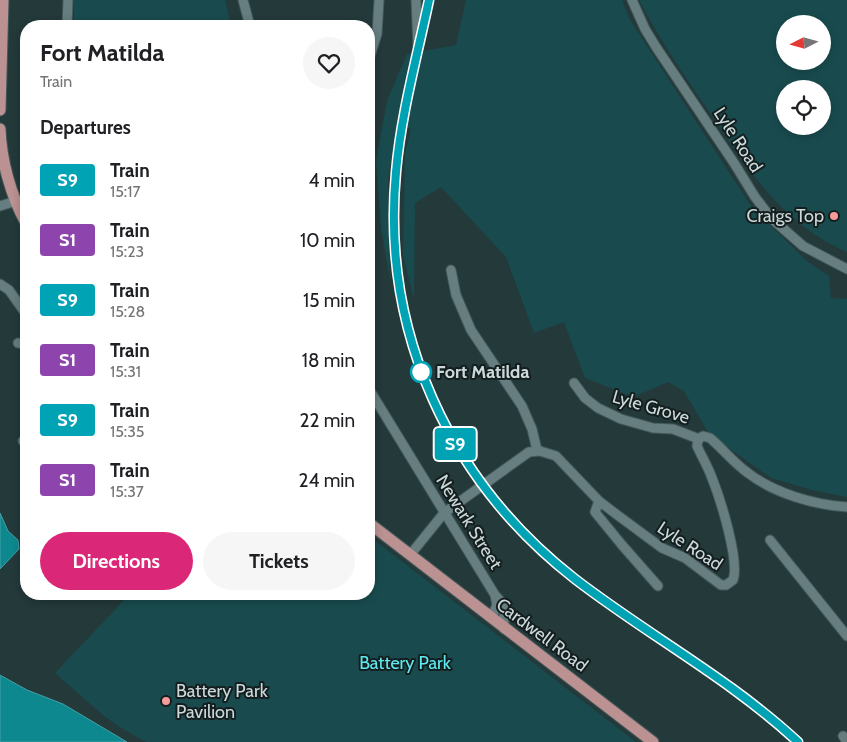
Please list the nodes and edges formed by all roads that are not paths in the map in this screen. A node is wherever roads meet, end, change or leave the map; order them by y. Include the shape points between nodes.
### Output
1 (2, 0) edge
2 (68, 0) edge
3 (243, 0) edge
4 (379, 0) edge
5 (416, 0) edge
6 (632, 0) edge
7 (67, 20) edge
8 (248, 20) edge
9 (375, 40) edge
10 (418, 47) dead end
11 (0, 110) edge
12 (0, 129) edge
13 (16, 201) junction
14 (0, 206) edge
15 (20, 210) edge
16 (847, 269) edge
17 (451, 270) dead end
18 (0, 284) edge
19 (20, 306) edge
20 (574, 383) dead end
21 (375, 399) edge
22 (699, 438) junction
23 (537, 450) junction
24 (599, 501) junction
25 (847, 506) edge
26 (444, 513) junction
27 (375, 529) edge
28 (770, 540) dead end
29 (410, 555) junction
30 (658, 586) dead end
31 (495, 595) junction
32 (491, 618) junction
33 (504, 629) junction
34 (847, 636) edge
35 (653, 742) edge

1 - 11 main road
2 - 7 street
3 - 8 street
4 - 9 street
5 - 10 street
6 - 16 street, Lyle Road via 656,47 755,198 771,218 802,246
12 - 13 main road
13 - 14 street
13 - 15 main road
17 - 23 street via 456,295 471,330 522,406
18 - 19 street via 9,290
20 - 22 street, Lyle Grove via 598,408 621,419 653,428 674,429
21 - 26 street, Newark Street
22 - 24 street, Lyle Road via 697,446 712,478 735,563 735,575 730,584 717,583 685,558 647,538
22 - 25 street via 710,438 747,472 769,485 810,501
23 - 24 street, Lyle Road via 556,456
23 - 26 street
24 - 30 street via 596,512
26 - 29 street
26 - 31 street, Newark Street
27 - 29 main road, Cardwell Road
28 - 34 street
29 - 32 main road, Cardwell Road
31 - 32 street, Newark Street via 497,606
31 - 33 street, Newark Street via 504,605
32 - 33 main road, Cardwell Road
33 - 35 main road, Cardwell Road

